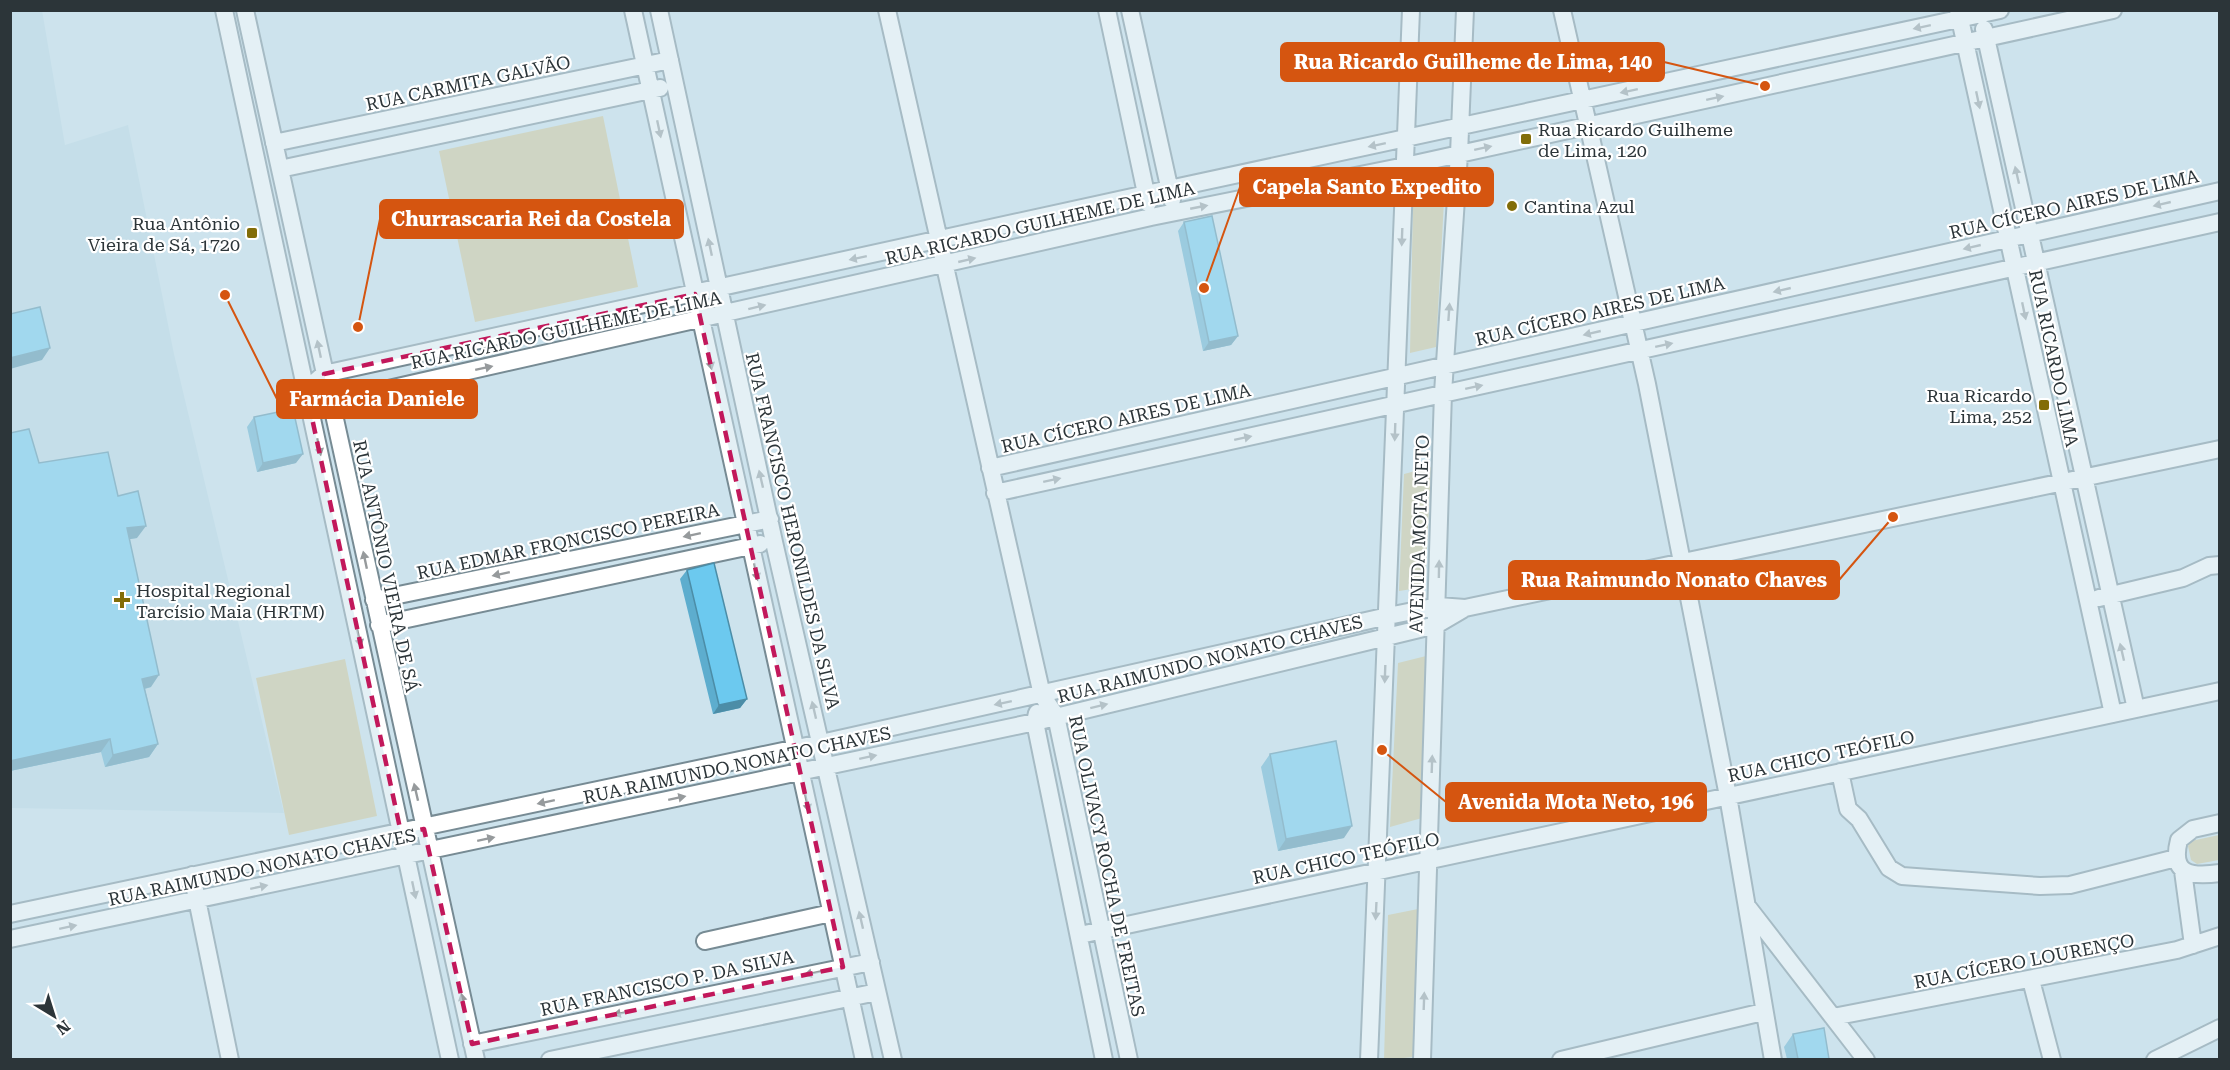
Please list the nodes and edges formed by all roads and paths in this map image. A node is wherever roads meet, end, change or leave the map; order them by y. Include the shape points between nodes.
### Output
1 (224, 10) edge
2 (245, 10) edge
3 (633, 10) edge
4 (659, 10) edge
5 (887, 10) edge
6 (1107, 10) edge
7 (1130, 10) edge
8 (1411, 10) edge
9 (1465, 10) edge
10 (1562, 10) edge
11 (2000, 10) edge
12 (2113, 10) edge
13 (1980, 12) edge
14 (1959, 15) edge
15 (1986, 38) junction
16 (1965, 43) junction
17 (670, 60) junction
18 (645, 67) junction
19 (675, 84) junction
20 (650, 90) junction
21 (1583, 101) junction
22 (1588, 125) junction
23 (1460, 128) junction
24 (1406, 139) junction
25 (274, 143) junction
26 (1459, 154) junction
27 (1405, 166) junction
28 (280, 169) junction
29 (1170, 189) junction
30 (2220, 192) edge
31 (1146, 194) junction
32 (1099, 204) junction
33 (1175, 212) junction
34 (1151, 217) junction
35 (2220, 222) edge
36 (1105, 228) junction
37 (2030, 234) junction
38 (2008, 239) junction
39 (937, 241) junction
40 (2037, 262) junction
41 (943, 265) junction
42 (2015, 268) junction
43 (719, 288) junction
44 (695, 294) junction
45 (725, 315) junction
46 (701, 320) junction
47 (1633, 323) junction
48 (1640, 350) junction
49 (1445, 367) junction
50 (324, 374) junction
51 (1397, 377) junction
52 (306, 390) junction
53 (1443, 393) junction
54 (331, 402) junction
55 (1396, 404) junction
56 (1216, 417) junction
57 (1220, 443) junction
58 (2220, 448) edge
59 (990, 468) junction
60 (2083, 477) junction
61 (2061, 482) junction
62 (995, 492) junction
63 (770, 519) junction
64 (746, 524) junction
65 (774, 542) junction
66 (751, 546) junction
67 (1681, 562) junction
68 (550, 564) junction
69 (2220, 565) edge
70 (554, 588) junction
71 (2109, 596) junction
72 (374, 600) junction
73 (2088, 601) junction
74 (1438, 606) junction
75 (1465, 608) junction
76 (1388, 616) junction
77 (380, 625) junction
78 (1436, 625) junction
79 (1386, 636) junction
80 (1204, 658) junction
81 (1209, 679) junction
82 (2220, 691) edge
83 (1042, 695) junction
84 (2136, 709) junction
85 (2113, 714) junction
86 (1056, 717) junction
87 (1035, 722) junction
88 (821, 743) junction
89 (795, 749) junction
90 (826, 766) junction
91 (800, 772) junction
92 (1840, 772) junction
93 (1728, 796) junction
94 (2220, 823) edge
95 (424, 829) junction
96 (401, 833) junction
97 (429, 851) junction
98 (406, 856) junction
99 (1429, 860) junction
100 (2180, 864) junction
101 (1378, 871) junction
102 (2220, 873) edge
103 (192, 875) junction
104 (198, 900) junction
105 (1745, 903) junction
106 (831, 913) junction
107 (10, 914) edge
108 (1101, 930) junction
109 (1080, 935) junction
110 (2220, 936) edge
111 (10, 939) edge
112 (705, 941) dead end
113 (2193, 945) junction
114 (871, 962) junction
115 (843, 967) junction
116 (2031, 980) junction
117 (877, 992) junction
118 (1116, 996) junction
119 (849, 997) junction
120 (1093, 1001) junction
121 (1763, 1012) junction
122 (1833, 1017) junction
123 (2220, 1028) edge
124 (474, 1052) edge
125 (230, 1059) edge
126 (450, 1059) edge
127 (550, 1059) edge
128 (864, 1059) edge
129 (893, 1059) edge
130 (1104, 1059) edge
131 (1129, 1059) edge
132 (1369, 1059) edge
133 (1422, 1059) edge
134 (1562, 1059) edge
135 (1773, 1059) edge
136 (1866, 1059) edge
137 (2052, 1059) edge
138 (2155, 1059) edge

1 - 52 street
2 - 25 street, RUA ANTÔNIO VIEIRA DE SÁ
3 - 18 street
4 - 17 street, RUA FRANCISCO HERONILDES DA SILVA
5 - 39 street
6 - 31 street
7 - 29 street
8 - 24 street, AVENIDA MOTA NETO
9 - 23 street, AVENIDA MOTA NETO
10 - 21 street
11 - 13 street, RUA RICARDO GUILHEME DE LIMA
12 - 15 street, RUA RICARDO GUILHEME DE LIMA
13 - 14 street, RUA RICARDO GUILHEME DE LIMA
13 - 15 street, RUA RICARDO LIMA
14 - 16 street, RUA RICARDO LIMA
14 -> 21 street, RUA RICARDO GUILHEME DE LIMA
15 - 16 street, RUA RICARDO GUILHEME DE LIMA
37 -> 15 street, RUA RICARDO LIMA
22 -> 16 street, RUA RICARDO GUILHEME DE LIMA
16 -> 38 street, RUA RICARDO LIMA
17 - 18 street, RUA CARMITA GALVÃO
17 - 19 street, RUA FRANCISCO HERONILDES DA SILVA
18 - 20 street
18 - 25 street, RUA CARMITA GALVÃO
19 - 20 street
43 -> 19 street, RUA FRANCISCO HERONILDES DA SILVA
20 - 28 street
20 -> 44 street
21 - 22 street
21 - 23 street, RUA RICARDO GUILHEME DE LIMA
26 -> 22 street, RUA RICARDO GUILHEME DE LIMA
22 - 47 street
23 - 24 street, RUA RICARDO GUILHEME DE LIMA
23 - 26 street, AVENIDA MOTA NETO
24 - 27 street, AVENIDA MOTA NETO
24 -> 29 street, RUA RICARDO GUILHEME DE LIMA
25 - 28 street, RUA ANTÔNIO VIEIRA DE SÁ
26 - 27 street, RUA RICARDO GUILHEME DE LIMA
49 -> 26 street, AVENIDA MOTA NETO
33 -> 27 street, RUA RICARDO GUILHEME DE LIMA
27 -> 51 street, AVENIDA MOTA NETO
50 -> 28 street, RUA ANTÔNIO VIEIRA DE SÁ
29 - 31 street, RUA RICARDO GUILHEME DE LIMA
29 - 33 street
30 -> 37 street, RUA CÍCERO AIRES DE LIMA
31 - 32 street, RUA RICARDO GUILHEME DE LIMA
31 - 34 street
32 - 36 street
32 - 39 street, RUA RICARDO GUILHEME DE LIMA
33 - 34 street, RUA RICARDO GUILHEME DE LIMA
34 - 36 street, RUA RICARDO GUILHEME DE LIMA
35 - 40 street
41 -> 36 street, RUA RICARDO GUILHEME DE LIMA
37 - 38 street, RUA CÍCERO AIRES DE LIMA
37 - 40 street, RUA RICARDO LIMA
38 - 42 street, RUA RICARDO LIMA
38 -> 47 street, RUA CÍCERO AIRES DE LIMA
39 - 41 street
39 -> 43 street, RUA RICARDO GUILHEME DE LIMA
40 - 42 street
40 - 60 street, RUA RICARDO LIMA
45 -> 41 street, RUA RICARDO GUILHEME DE LIMA
41 - 59 street
48 -> 42 street
42 -> 61 street, RUA RICARDO LIMA
43 - 44 street, RUA RICARDO GUILHEME DE LIMA
43 - 45 street, RUA FRANCISCO HERONILDES DA SILVA
44 - 46 street
44 - 50 street, RUA RICARDO GUILHEME DE LIMA
45 - 46 street, RUA RICARDO GUILHEME DE LIMA
63 -> 45 street, RUA FRANCISCO HERONILDES DA SILVA
54 -> 46 street, RUA RICARDO GUILHEME DE LIMA
46 -> 64 street
47 - 48 street
47 -> 49 street, RUA CÍCERO AIRES DE LIMA
53 -> 48 street
48 - 67 street
49 - 51 street, RUA CÍCERO AIRES DE LIMA
49 - 53 street, AVENIDA MOTA NETO
50 - 52 street, RUA RICARDO GUILHEME DE LIMA
50 - 54 street, RUA ANTÔNIO VIEIRA DE SÁ
51 - 55 street, AVENIDA MOTA NETO
51 - 56 street, RUA CÍCERO AIRES DE LIMA
52 - 54 street
52 -> 96 street
53 - 55 street
74 -> 53 street, AVENIDA MOTA NETO
72 -> 54 street, RUA ANTÔNIO VIEIRA DE SÁ
57 -> 55 street
55 -> 76 street, AVENIDA MOTA NETO
56 - 57 street
56 - 59 street, RUA CÍCERO AIRES DE LIMA
62 -> 57 street
58 - 60 street, RUA RAIMUNDO NONATO CHAVES
59 - 62 street
60 - 61 street, RUA RAIMUNDO NONATO CHAVES
60 - 71 street, RUA RICARDO LIMA
61 - 67 street, RUA RAIMUNDO NONATO CHAVES
61 - 73 street, RUA RICARDO LIMA
62 - 83 street
63 - 64 street, RUA EDMAR FRQNCISCO PEREIRA
63 - 65 street, RUA FRANCISCO HERONILDES DA SILVA
64 - 66 street
64 -> 68 street, RUA EDMAR FRQNCISCO PEREIRA
65 - 66 street
88 -> 65 street, RUA FRANCISCO HERONILDES DA SILVA
66 - 70 street
66 -> 89 street
67 - 75 street, RUA RAIMUNDO NONATO CHAVES
67 - 93 street
68 - 70 street
68 -> 72 street, RUA EDMAR FRQNCISCO PEREIRA
69 - 71 street
70 - 77 street
71 - 73 street
84 -> 71 street, RUA RICARDO LIMA
72 - 77 street, RUA ANTÔNIO VIEIRA DE SÁ
73 - 85 street, RUA RICARDO LIMA
74 - 75 street, RUA RAIMUNDO NONATO CHAVES
74 - 76 street, RUA RAIMUNDO NONATO CHAVES
74 - 78 street, AVENIDA MOTA NETO
75 - 78 street, RUA RAIMUNDO NONATO CHAVES
76 - 79 street, AVENIDA MOTA NETO
76 - 80 street, RUA RAIMUNDO NONATO CHAVES
95 -> 77 street, RUA ANTÔNIO VIEIRA DE SÁ
78 - 79 street, RUA RAIMUNDO NONATO CHAVES
99 -> 78 street, AVENIDA MOTA NETO
79 - 81 street, RUA RAIMUNDO NONATO CHAVES
79 -> 101 street, AVENIDA MOTA NETO
80 - 81 street
80 - 83 street, RUA RAIMUNDO NONATO CHAVES
86 -> 81 street, RUA RAIMUNDO NONATO CHAVES
82 - 84 street, RUA CHICO TEÓFILO
83 - 86 street, RUA OLIVACY ROCHA DE FREITAS
83 - 87 street
83 -> 88 street, RUA RAIMUNDO NONATO CHAVES
84 - 85 street, RUA CHICO TEÓFILO
85 - 92 street, RUA CHICO TEÓFILO
86 - 87 street, RUA RAIMUNDO NONATO CHAVES
86 - 108 street, RUA OLIVACY ROCHA DE FREITAS
90 -> 87 street, RUA RAIMUNDO NONATO CHAVES
87 - 109 street
88 - 89 street, RUA RAIMUNDO NONATO CHAVES
88 - 90 street, RUA FRANCISCO HERONILDES DA SILVA
89 - 91 street
89 -> 95 street, RUA RAIMUNDO NONATO CHAVES
90 - 91 street, RUA RAIMUNDO NONATO CHAVES
114 -> 90 street, RUA FRANCISCO HERONILDES DA SILVA
97 -> 91 street, RUA RAIMUNDO NONATO CHAVES
91 -> 106 street
92 - 93 street, RUA CHICO TEÓFILO
92 - 100 street via 1848,809 1859,819 1889,868 1902,876 2070,885
93 - 99 street, RUA CHICO TEÓFILO
93 - 105 street
94 - 100 street via 2193,829 2179,840
95 - 96 street, RUA RAIMUNDO NONATO CHAVES
95 - 97 street, RUA ANTÔNIO VIEIRA DE SÁ
96 - 98 street
96 - 103 street, RUA RAIMUNDO NONATO CHAVES
97 - 98 street, RUA RAIMUNDO NONATO CHAVES
124 -> 97 street, RUA ANTÔNIO VIEIRA DE SÁ
104 -> 98 street, RUA RAIMUNDO NONATO CHAVES
98 -> 126 street
99 - 101 street, RUA CHICO TEÓFILO
133 -> 99 street, AVENIDA MOTA NETO
100 - 102 street via 2189,874
100 - 113 street
101 - 108 street, RUA CHICO TEÓFILO
101 -> 132 street, AVENIDA MOTA NETO
103 - 104 street
103 - 107 street, RUA RAIMUNDO NONATO CHAVES
111 -> 104 street, RUA RAIMUNDO NONATO CHAVES
104 - 125 street
105 - 121 street
105 - 122 street
106 - 112 street
106 - 115 street
108 - 109 street, RUA CHICO TEÓFILO
108 - 118 street, RUA OLIVACY ROCHA DE FREITAS
109 - 120 street
110 - 113 street, RUA CÍCERO LOURENÇO
113 - 116 street, RUA CÍCERO LOURENÇO
114 - 115 street, RUA FRANCISCO P. DA SILVA
114 - 117 street, RUA FRANCISCO HERONILDES DA SILVA
115 - 119 street
115 -> 124 street, RUA FRANCISCO P. DA SILVA
116 - 122 street, RUA CÍCERO LOURENÇO
116 - 137 street
117 - 119 street
117 - 129 street, RUA FRANCISCO HERONILDES DA SILVA
118 - 120 street
118 - 131 street, RUA OLIVACY ROCHA DE FREITAS
119 - 127 street
119 - 128 street
120 - 130 street
121 - 134 street
121 - 135 street
122 - 136 street
123 - 138 street

